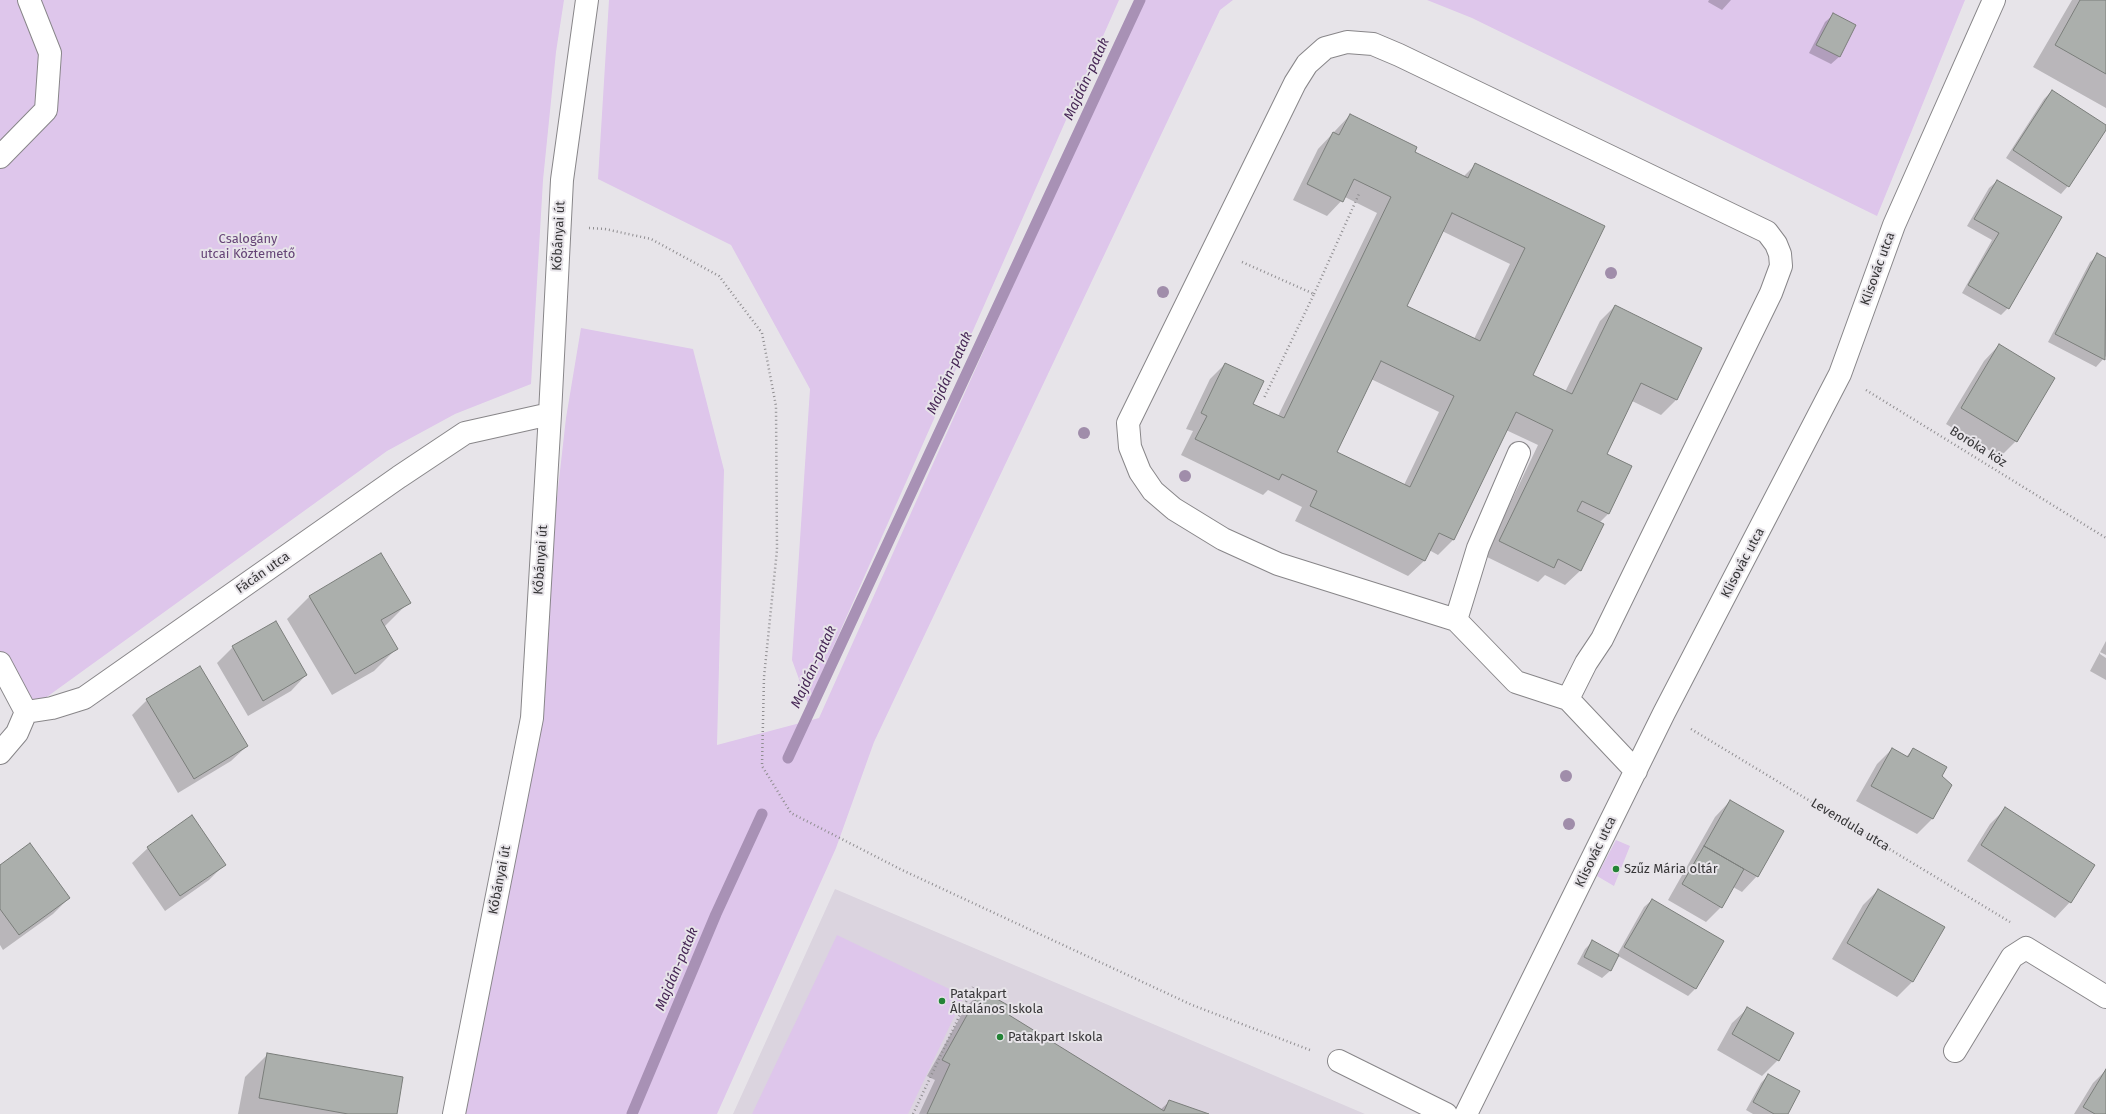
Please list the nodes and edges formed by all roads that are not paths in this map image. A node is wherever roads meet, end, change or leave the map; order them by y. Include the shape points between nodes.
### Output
1 (29, 0) edge
2 (587, 0) edge
3 (1994, 0) edge
4 (0, 157) edge
5 (550, 414) junction
6 (1518, 453) dead end
7 (1456, 620) junction
8 (0, 663) edge
9 (1568, 699) junction
10 (26, 712) junction
11 (0, 753) edge
12 (1636, 771) junction
13 (2106, 997) edge
14 (1955, 1051) dead end
15 (1339, 1061) road end
16 (454, 1114) edge
17 (1446, 1114) edge
18 (1466, 1114) edge

1 - 4 street via 50,53 46,110
2 - 5 street, Kőbányai út via 562,180
3 - 12 street, Klisovác utca via 1894,225 1840,374
5 - 10 street, Fácán utca via 465,434 399,477 84,698 52,708
5 - 16 street, Kőbányai út via 532,718
6 - 7 street via 1478,548
7 - 9 street via 1516,682
7 - 9 street via 1278,564 1223,539 1174,509 1153,491 1140,472 1130,447 1128,423 1295,83 1307,64 1325,48 1347,42 1373,44 1399,55 1766,232 1780,254 1781,266 1771,293 1605,632
8 - 10 street
9 - 12 street
10 - 11 street via 17,733
12 - 18 street, Klisovác utca
13 - 14 street via 2026,948 2012,957
15 - 17 street

